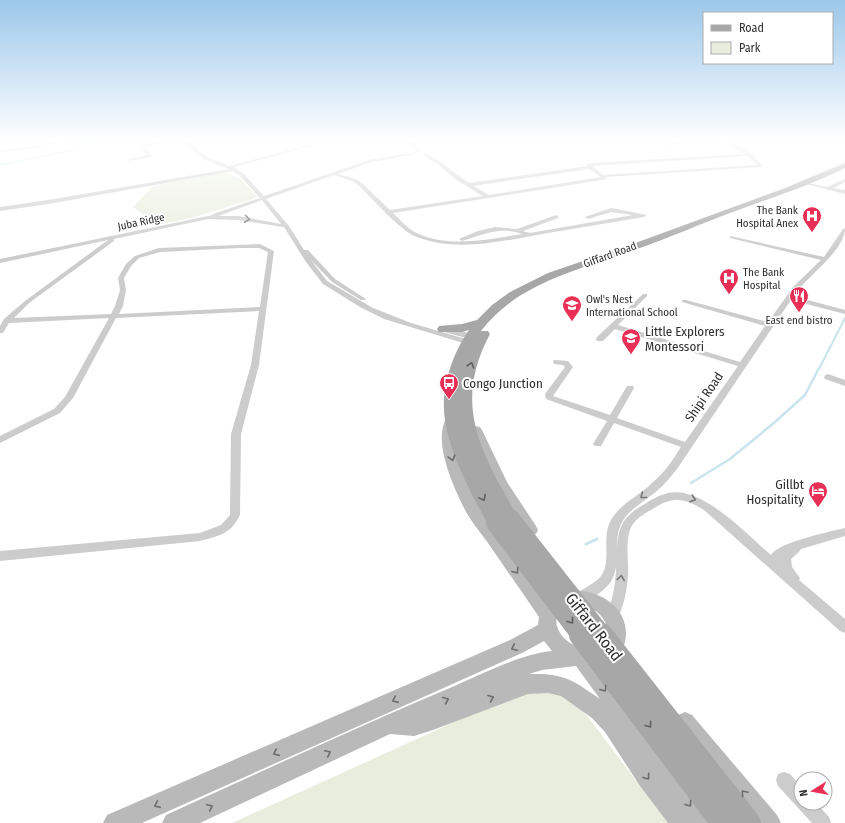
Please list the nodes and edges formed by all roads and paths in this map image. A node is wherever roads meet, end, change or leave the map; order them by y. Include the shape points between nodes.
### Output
1 (175, 178) edge
2 (245, 178) edge
3 (321, 178) edge
4 (349, 178) edge
5 (459, 178) edge
6 (513, 178) edge
7 (603, 178) edge
8 (819, 178) edge
9 (823, 178) edge
10 (845, 180) edge
11 (808, 184) junction
12 (468, 185) junction
13 (828, 188) junction
14 (845, 192) edge
15 (489, 197) junction
16 (261, 198) junction
17 (0, 209) edge
18 (389, 212) junction
19 (208, 217) junction
20 (588, 217) dead end
21 (286, 226) junction
22 (566, 229) junction
23 (519, 230) junction
24 (845, 230) edge
25 (530, 235) junction
26 (116, 237) junction
27 (732, 237) dead end
28 (462, 239) dead end
29 (825, 259) junction
30 (0, 261) edge
31 (329, 281) junction
32 (645, 295) dead end
33 (789, 297) junction
34 (684, 300) dead end
35 (263, 309) junction
36 (845, 312) edge
37 (113, 317) junction
38 (7, 321) junction
39 (481, 323) junction
40 (770, 325) junction
41 (613, 326) junction
42 (0, 331) edge
43 (447, 333) junction
44 (600, 339) dead end
45 (473, 343) junction
46 (557, 362) dead end
47 (742, 365) junction
48 (828, 378) dead end
49 (845, 383) edge
50 (630, 388) dead end
51 (459, 418) junction
52 (613, 420) junction
53 (0, 440) edge
54 (598, 444) dead end
55 (687, 446) junction
56 (503, 521) junction
57 (845, 532) edge
58 (799, 546) junction
59 (0, 556) edge
60 (775, 567) junction
61 (581, 597) junction
62 (810, 597) junction
63 (613, 616) junction
64 (548, 622) junction
65 (845, 627) edge
66 (617, 641) junction
67 (580, 657) junction
68 (387, 725) junction
69 (784, 780) dead end
70 (793, 790) edge
71 (812, 811) edge
72 (115, 823) edge
73 (174, 823) edge
74 (683, 823) edge
75 (703, 823) edge
76 (723, 823) edge
77 (748, 823) edge
78 (769, 823) edge
79 (823, 823) edge

1 - 17 street
2 - 16 street
3 - 16 street
4 - 18 street via 360,184
5 - 12 street
6 - 12 street
7 - 15 street
8 - 11 main road, Giffard Road
9 - 11 main road, Giffard Road
10 - 13 street
11 - 13 street
11 - 39 main road, Giffard Road via 546,278 500,304
11 - 45 main road, Giffard Road via 529,293 510,307
12 - 15 street
13 - 14 street
15 - 18 street
16 - 19 street
16 - 21 street
18 - 25 street via 401,226 418,236 437,241 469,243
19 -> 21 street, Juba Ridge via 238,218
19 - 26 street, Juba Ridge
20 - 22 street via 611,210 644,215
21 - 31 street via 307,260
22 - 23 street via 554,218
22 - 25 street
23 - 25 street
23 - 28 street via 494,228
24 - 29 street, Shipi Road
26 - 30 street, Juba Ridge
26 - 38 street via 38,294
27 - 29 street
29 - 33 street, Shipi Road via 808,274
31 - 43 street via 378,307
31 - 43 street via 346,297 386,316
32 - 41 street
33 - 36 street
33 - 40 street, Shipi Road
34 - 40 street
35 - 37 street
35 - 37 street via 271,251 260,246 183,248 159,250 137,257 128,265 121,278 124,290
35 - 59 street via 255,365 236,434 235,515 230,524 222,531 200,537
37 - 38 street
37 - 53 street via 79,381 58,411
38 - 42 street
39 - 43 main road
39 - 45 main road, Giffard Road
40 - 47 street, Shipi Road
41 - 44 street
41 - 47 street
43 - 45 main road via 458,342
45 - 51 main road, Giffard Road via 457,369 452,397
46 - 52 street via 565,363 568,367 549,397
47 - 55 street, Shipi Road
48 - 49 street
50 - 52 street
51 - 56 main road, Giffard Road via 464,458 480,494
51 - 61 main road, Giffard Road via 473,426 512,506
51 -> 64 main road, Giffard Road via 449,432 449,446 457,475 471,507
52 - 54 street
52 - 55 street
55 -> 61 street, Shipi Road via 663,478 617,518 610,540 609,575 597,588
56 -> 76 main road, Giffard Road, bridge
56 - 77 main road, Giffard Road, bridge
57 - 58 street via 815,539
58 - 60 street via 778,552
58 - 62 street via 785,556 784,561 788,570
60 - 62 street
63 -> 60 street via 622,576 624,538 628,522 665,498 681,496 708,507
61 - 63 main road via 599,603
61 - 64 main road via 559,600 552,607
62 - 65 street
63 - 66 main road via 617,624
64 - 67 main road via 553,638 560,647
64 -> 72 main road via 517,646
66 - 67 main road via 604,655 593,658
78 -> 66 main road, Giffard Road
68 -> 67 main road via 531,664 554,658
67 -> 75 main road
73 -> 68 main road
68 -> 74 main road via 414,725 433,720 528,684 548,683 566,687 599,711 612,725
69 - 70 street
71 - 79 street

